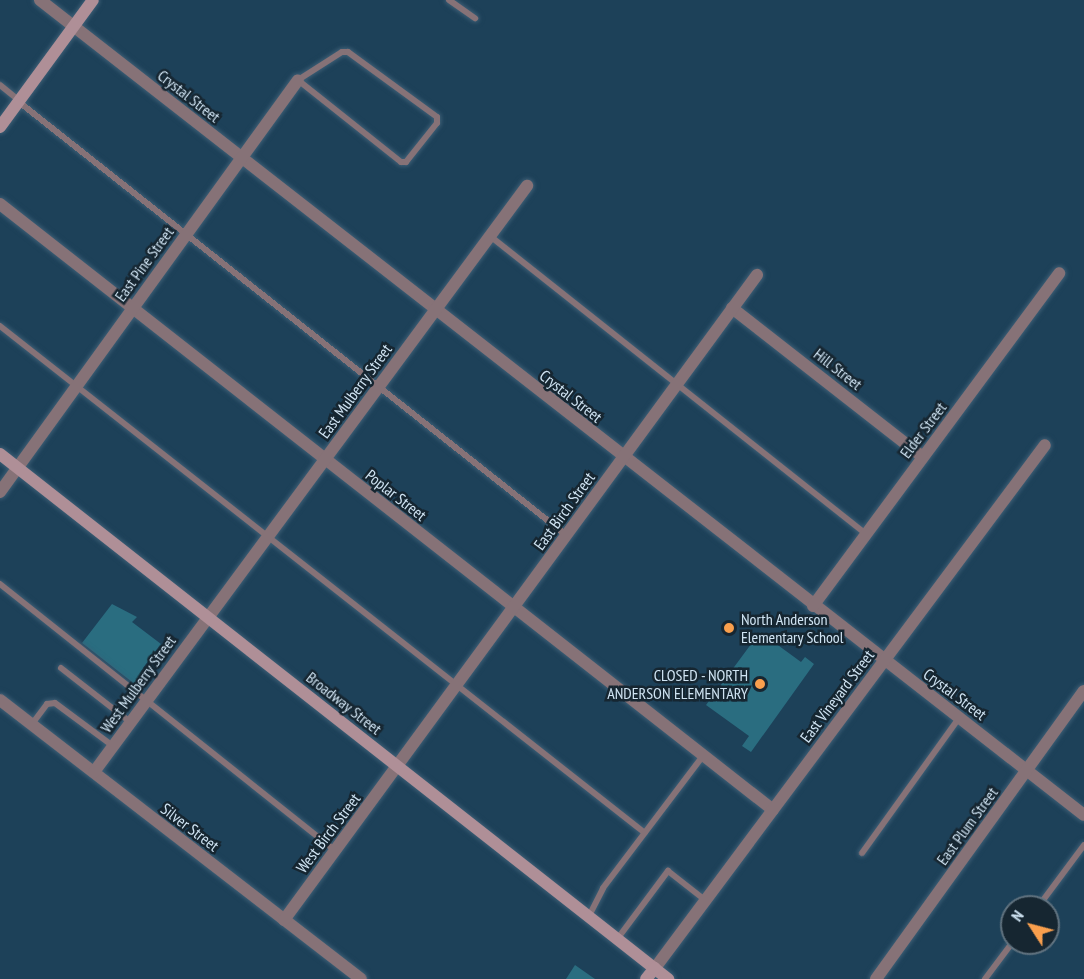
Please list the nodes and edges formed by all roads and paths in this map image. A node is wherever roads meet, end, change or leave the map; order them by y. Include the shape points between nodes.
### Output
1 (40, 0) edge
2 (93, 0) edge
3 (449, 0) edge
4 (474, 18) dead end
5 (74, 26) junction
6 (298, 80) junction
7 (0, 86) edge
8 (19, 101) junction
9 (0, 128) edge
10 (242, 158) junction
11 (527, 186) dead end
12 (0, 204) edge
13 (186, 234) junction
14 (490, 236) junction
15 (1059, 273) dead end
16 (757, 275) dead end
17 (732, 308) junction
18 (132, 309) junction
19 (435, 310) junction
20 (0, 326) edge
21 (678, 384) junction
22 (77, 386) junction
23 (379, 387) junction
24 (1045, 445) dead end
25 (0, 454) edge
26 (623, 457) junction
27 (923, 457) junction
28 (324, 460) junction
29 (18, 467) junction
30 (0, 492) edge
31 (866, 534) junction
32 (567, 535) junction
33 (267, 538) junction
34 (0, 584) edge
35 (813, 606) junction
36 (513, 608) junction
37 (209, 616) junction
38 (884, 661) junction
39 (61, 668) dead end
40 (456, 687) junction
41 (1084, 691) edge
42 (0, 700) edge
43 (147, 700) junction
44 (959, 718) junction
45 (131, 722) junction
46 (32, 724) junction
47 (113, 746) junction
48 (703, 756) junction
49 (398, 767) junction
50 (1027, 770) junction
51 (94, 772) junction
52 (773, 810) junction
53 (1084, 815) edge
54 (645, 833) junction
55 (1084, 845) edge
56 (335, 850) junction
57 (862, 853) dead end
58 (1047, 895) edge
59 (706, 900) junction
60 (589, 916) junction
61 (284, 920) junction
62 (618, 938) junction
63 (1003, 955) edge
64 (655, 968) junction
65 (361, 979) edge
66 (646, 979) edge
67 (668, 979) edge
68 (876, 979) edge
69 (985, 979) edge

1 - 5 street, Crystal Street
2 - 5 main road
3 - 4 lane
5 - 8 main road
5 - 10 street, Crystal Street
6 - 6 lane via 348,52 437,117 437,123 406,162 401,162
6 - 10 street, East Pine Street
7 - 8 lane
8 - 9 main road
8 - 13 lane
10 - 13 street, East Pine Street
10 - 19 street, Crystal Street
11 - 14 street, East Mulberry Street
12 - 18 street, Poplar Street
13 - 18 street, East Pine Street
13 - 23 lane
14 - 19 street, East Mulberry Street
14 - 21 lane
15 - 27 street, Elder Street
16 - 17 street, East Birch Street
17 - 21 street, East Birch Street
17 - 27 street, Hill Street
18 - 22 street, East Pine Street
18 - 28 street, Poplar Street
19 - 23 street, East Mulberry Street
19 - 26 street, Crystal Street
20 - 22 lane
21 - 26 street, East Birch Street
21 - 31 lane
22 - 29 street, East Pine Street
22 - 33 lane
23 - 28 street, East Mulberry Street
23 - 32 lane
24 - 38 street, East Vineyard Street
25 - 29 main road, Broadway Street
26 - 32 street, East Birch Street
26 - 35 street, Crystal Street
27 - 31 street, Elder Street
28 - 33 street, East Mulberry Street
28 - 36 street, Poplar Street
29 - 30 street, East Pine Street
29 - 37 main road, Broadway Street
31 - 35 street, Elder Street
32 - 36 street, East Birch Street
33 - 37 street, East Mulberry Street
33 - 40 lane
34 - 43 lane
35 - 38 street, Crystal Street
36 - 40 street, East Birch Street
36 - 48 street, Poplar Street
37 - 43 street, West Mulberry Street
37 - 49 main road, Broadway Street
38 - 44 street, Crystal Street
38 - 52 street, East Vineyard Street
39 - 45 lane
40 - 49 street, East Birch Street
40 - 54 lane
41 - 50 street, East Plum Street
42 - 46 street, Silver Street
43 - 45 street, West Mulberry Street
43 - 56 lane
44 - 50 street, Crystal Street
44 - 57 lane
45 - 47 street, West Mulberry Street
46 - 47 lane via 51,702
46 - 51 street, Silver Street
47 - 51 street, West Mulberry Street
48 - 52 street, Poplar Street
48 - 54 lane
49 - 56 street, West Birch Street
49 - 60 main road, Broadway Street
50 - 53 street, Crystal Street
50 - 68 street, East Plum Street
51 - 61 street, Silver Street
52 - 59 street, East Vineyard Street
54 - 60 lane via 603,888
55 - 58 lane
56 - 61 street, West Birch Street
59 - 62 lane via 668,871
59 - 64 street, East Vineyard Street
60 - 62 main road, Broadway Street
61 - 65 street, Silver Street
62 - 64 main road, Broadway Street
63 - 69 lane
64 - 66 main road
64 - 67 main road, Broadway Street

